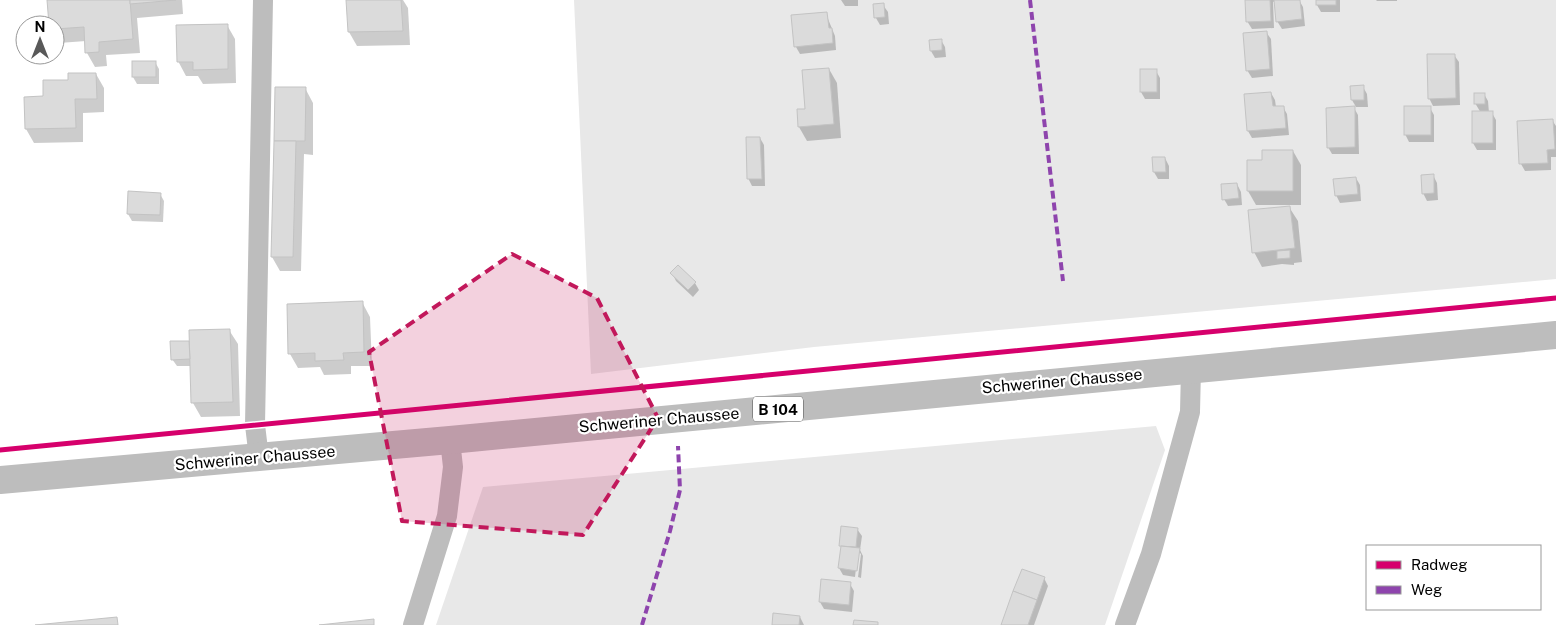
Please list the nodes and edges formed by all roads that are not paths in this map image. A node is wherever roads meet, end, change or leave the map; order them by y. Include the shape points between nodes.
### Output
1 (262, 0) edge
2 (1556, 335) edge
3 (1191, 369) junction
4 (450, 440) junction
5 (259, 458) junction
6 (0, 480) edge
7 (413, 625) edge
8 (1125, 625) edge

1 - 5 lane via 255,425
2 - 3 main road, Schweriner Chaussee / B 104
3 - 4 main road, Schweriner Chaussee / B 104
3 - 8 lane via 1190,412 1151,554
4 - 5 main road, Schweriner Chaussee / B 104
4 - 7 lane via 453,468 447,516
5 - 6 main road, Schweriner Chaussee / B 104

